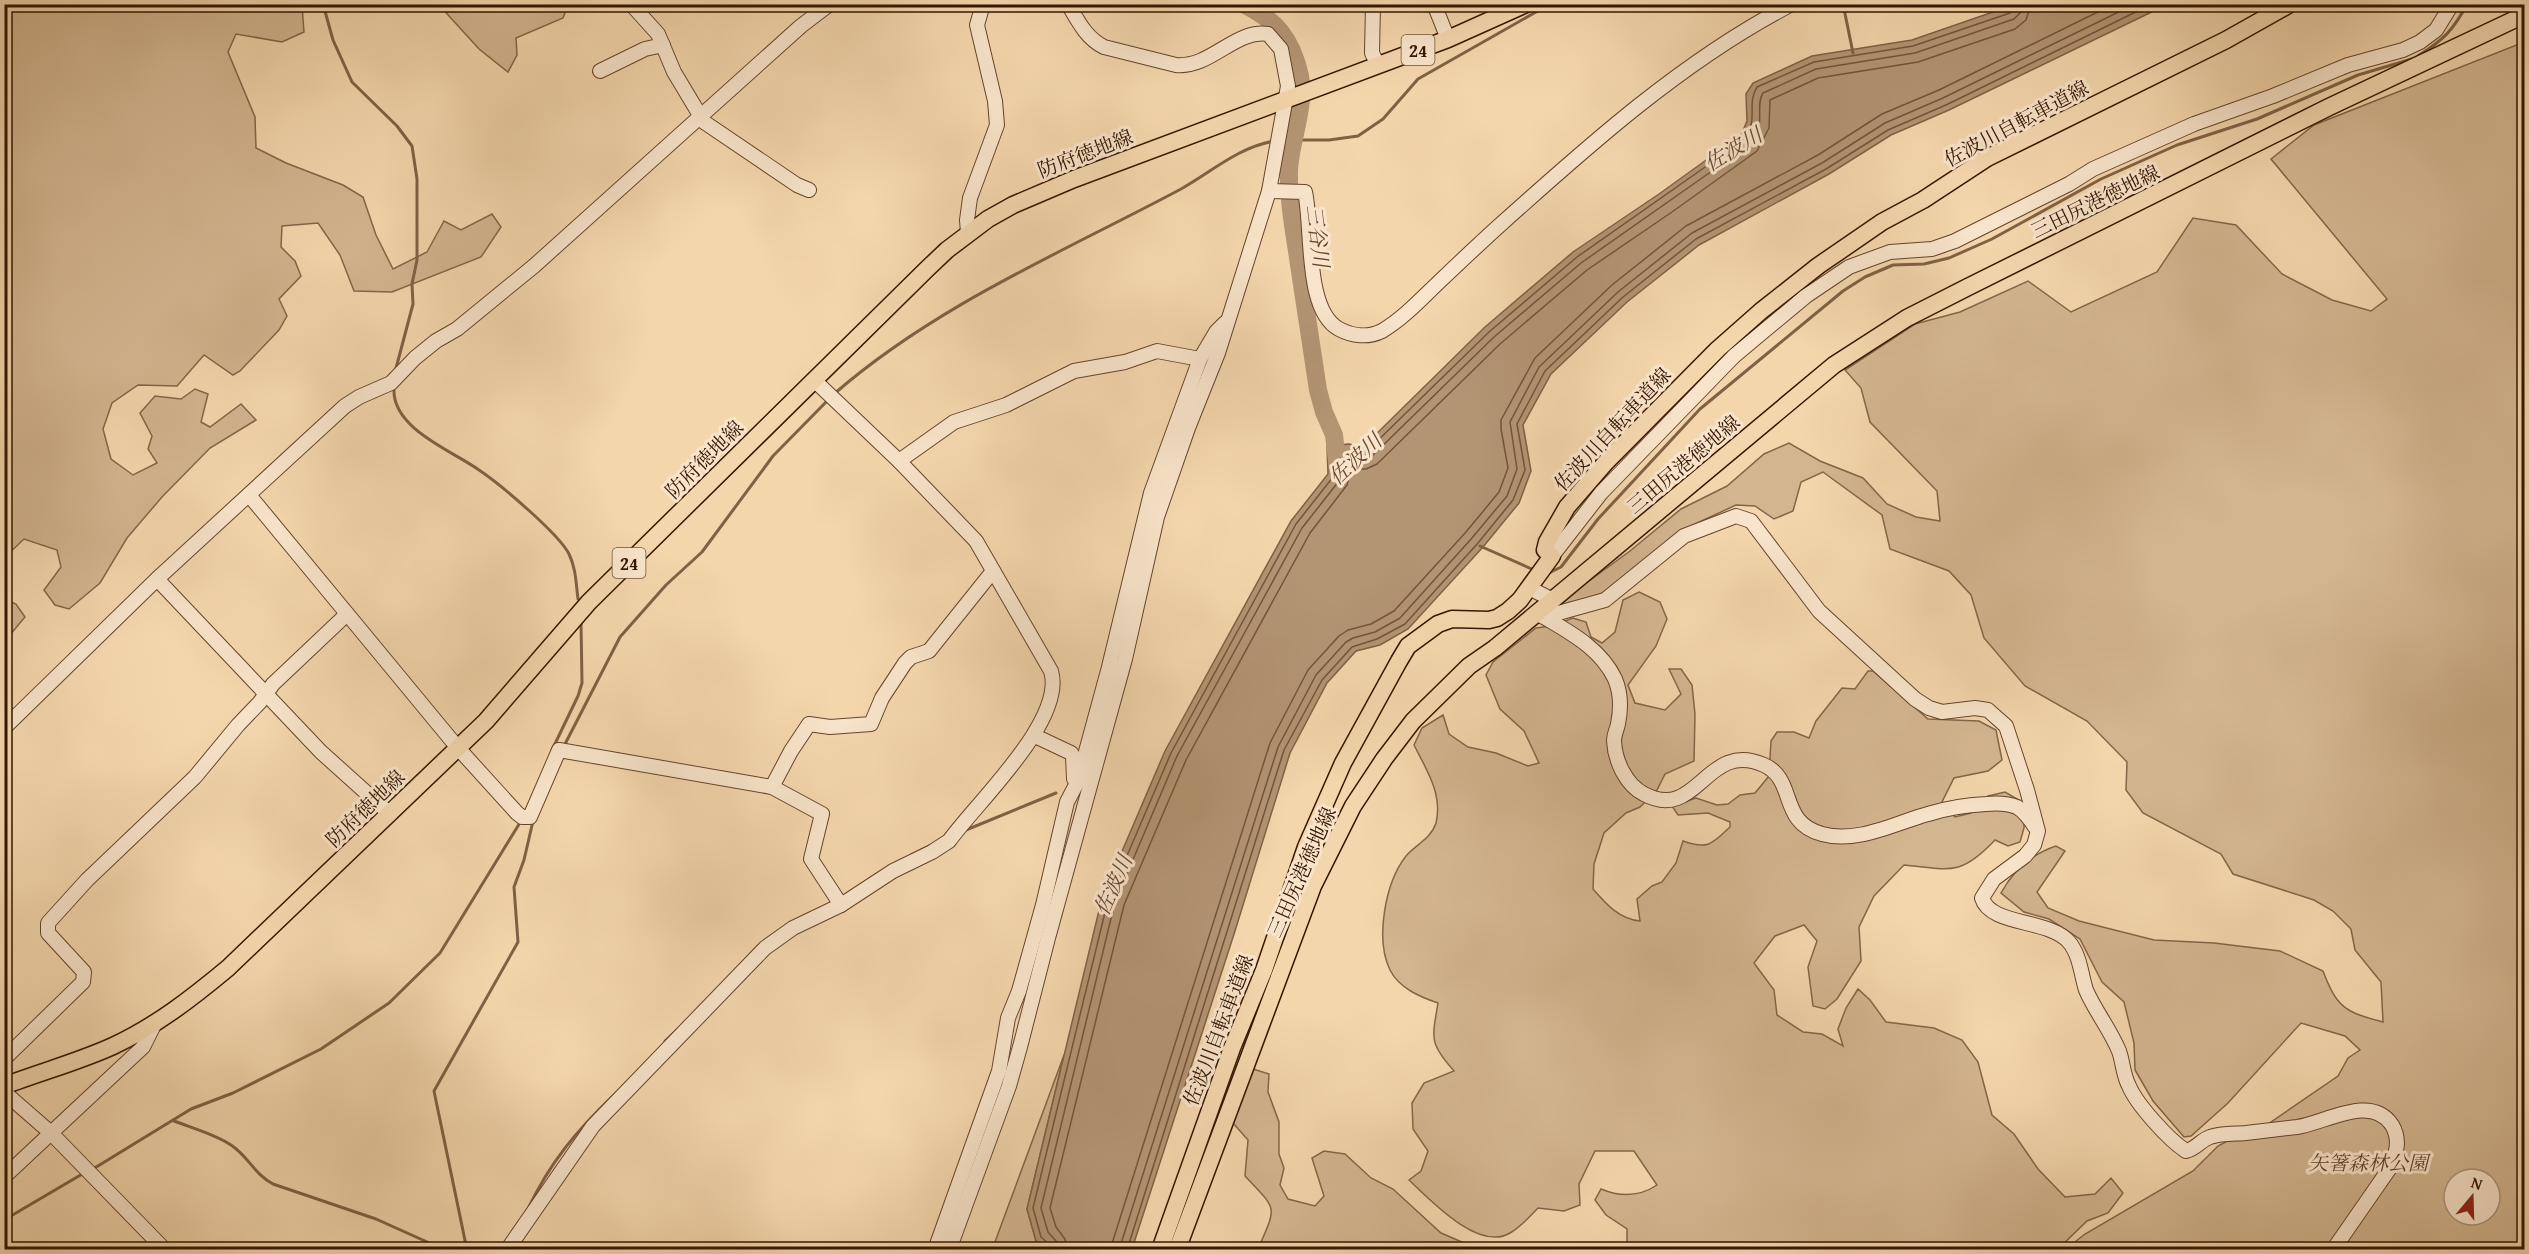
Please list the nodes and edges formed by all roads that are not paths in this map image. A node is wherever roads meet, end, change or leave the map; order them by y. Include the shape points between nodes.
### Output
1 (631, 4) edge
2 (830, 4) edge
3 (983, 4) edge
4 (1068, 4) edge
5 (1373, 4) edge
6 (1434, 4) edge
7 (1526, 4) edge
8 (1792, 4) edge
9 (2290, 4) edge
10 (2452, 4) edge
11 (2524, 15) edge
12 (1448, 39) junction
13 (663, 45) junction
14 (1377, 65) junction
15 (600, 71) dead end
16 (1295, 95) junction
17 (700, 116) junction
18 (809, 190) dead end
19 (1275, 192) junction
20 (968, 233) junction
21 (1228, 323) junction
22 (1200, 358) junction
23 (814, 380) junction
24 (899, 461) junction
25 (249, 495) junction
26 (1550, 559) junction
27 (993, 571) junction
28 (157, 579) junction
29 (1532, 584) junction
30 (1553, 600) junction
31 (347, 614) junction
32 (1540, 615) junction
33 (265, 694) junction
34 (4, 728) edge
35 (1035, 736) junction
36 (458, 747) junction
37 (772, 788) junction
38 (1073, 788) junction
39 (390, 814) junction
40 (2038, 831) junction
41 (1073, 843) junction
42 (839, 901) junction
43 (1030, 1008) junction
44 (155, 1023) junction
45 (1004, 1047) junction
46 (1232, 1048) junction
47 (1250, 1055) junction
48 (4, 1059) edge
49 (4, 1086) edge
50 (4, 1092) edge
51 (51, 1133) junction
52 (4, 1177) edge
53 (158, 1247) edge
54 (507, 1250) edge
55 (935, 1250) edge
56 (950, 1250) edge
57 (1160, 1250) edge
58 (1177, 1250) edge
59 (2333, 1250) edge

1 - 13 street
2 - 17 street
3 - 20 street via 977,25 997,125 970,198
4 - 16 street via 1095,42 1176,65 1202,62 1256,32 1268,34 1281,49
5 - 14 street via 1372,52
6 - 12 street
7 - 12 main road, 防府徳地線 / 24
8 - 19 street via 1754,24 1678,76 1541,188 1419,302 1381,331 1368,336 1353,335 1327,319 1316,286 1305,192
9 - 26 main road, 佐波川自転車道線 via 2226,40 1987,158 1818,266 1718,349 1606,462 1567,507 1547,542 1545,550
10 - 26 street via 2436,30 2403,50 2348,65 2194,124 2093,169 1955,242 1932,249 1890,252 1849,267 1806,296 1734,356 1601,493
11 - 30 main road, 三田尻港徳地線 via 1968,286 1861,345
12 - 14 main road, 防府徳地線 / 24
13 - 15 street via 645,49
13 - 17 street
14 - 16 main road, 防府徳地線 / 24
16 - 19 street via 1283,122
16 - 20 main road, 防府徳地線 / 24 via 1013,204
17 - 18 street
17 - 25 street via 534,266 415,358 391,383 345,406
19 - 21 street
20 - 23 main road, 防府徳地線 / 24
21 - 22 street via 1223,323
21 - 41 street via 1157,517 1122,670
22 - 24 street via 1157,351 1125,362 1074,371 1006,405 954,422
22 - 38 street via 1151,493 1109,667
23 - 24 street
23 - 36 main road, 防府徳地線 / 24 via 589,602 511,693
24 - 27 street via 976,541
25 - 28 street
25 - 31 street
26 - 29 main road, 佐波川自転車道線
27 - 35 street via 1055,682
27 - 37 street via 928,651 905,663 882,698 872,724 809,724
28 - 33 street
28 - 34 street
29 - 30 street
29 - 46 main road, 佐波川自転車道線 via 1520,600 1497,618 1452,619 1408,645 1354,743 1306,847 1264,970
30 - 32 main road, 三田尻港徳地線
31 - 33 street
31 - 36 street
32 - 40 street via 1583,639 1602,660 1614,679 1620,700 1614,739 1617,761 1625,777 1640,792 1658,801 1685,796 1723,763 1747,759 1766,766 1781,778 1796,819 1807,829 1824,835 1870,832 1962,805 2000,803 2026,814
32 - 40 street via 1605,600 1684,536 1736,516 1744,517 1819,611 1916,699 1942,712 1975,708 1998,717 2006,726
32 - 47 main road, 三田尻港徳地線 via 1469,666 1413,721 1353,806 1313,886
33 - 39 street via 321,752
33 - 48 street via 201,770 48,923 48,933 84,972 83,982
35 - 38 street via 1071,753
35 - 42 street via 953,836 932,852
36 - 37 street via 517,813 526,818 530,817 559,750
36 - 39 main road, 防府徳地線 / 24
37 - 42 street via 822,814 811,859
38 - 41 street
38 - 45 street via 1019,991 1008,1018
39 - 44 main road, 防府徳地線 / 24 via 228,968
40 - 59 street via 2025,856 1986,889 1984,904 1995,912 2058,933 2069,942 2094,1007 2119,1051 2128,1085 2181,1148 2187,1151 2218,1135 2303,1126 2367,1110 2390,1123 2398,1137 2392,1165
41 - 43 street
42 - 54 street via 765,948 593,1126
43 - 45 street via 1024,1011
43 - 56 street via 1009,1086
44 - 49 main road, 防府徳地線 / 24 via 112,1046
44 - 51 street via 143,1047
45 - 55 street
46 - 47 street
46 - 57 main road, 佐波川自転車道線
47 - 58 main road, 三田尻港徳地線
50 - 51 street
51 - 52 street
51 - 53 street

